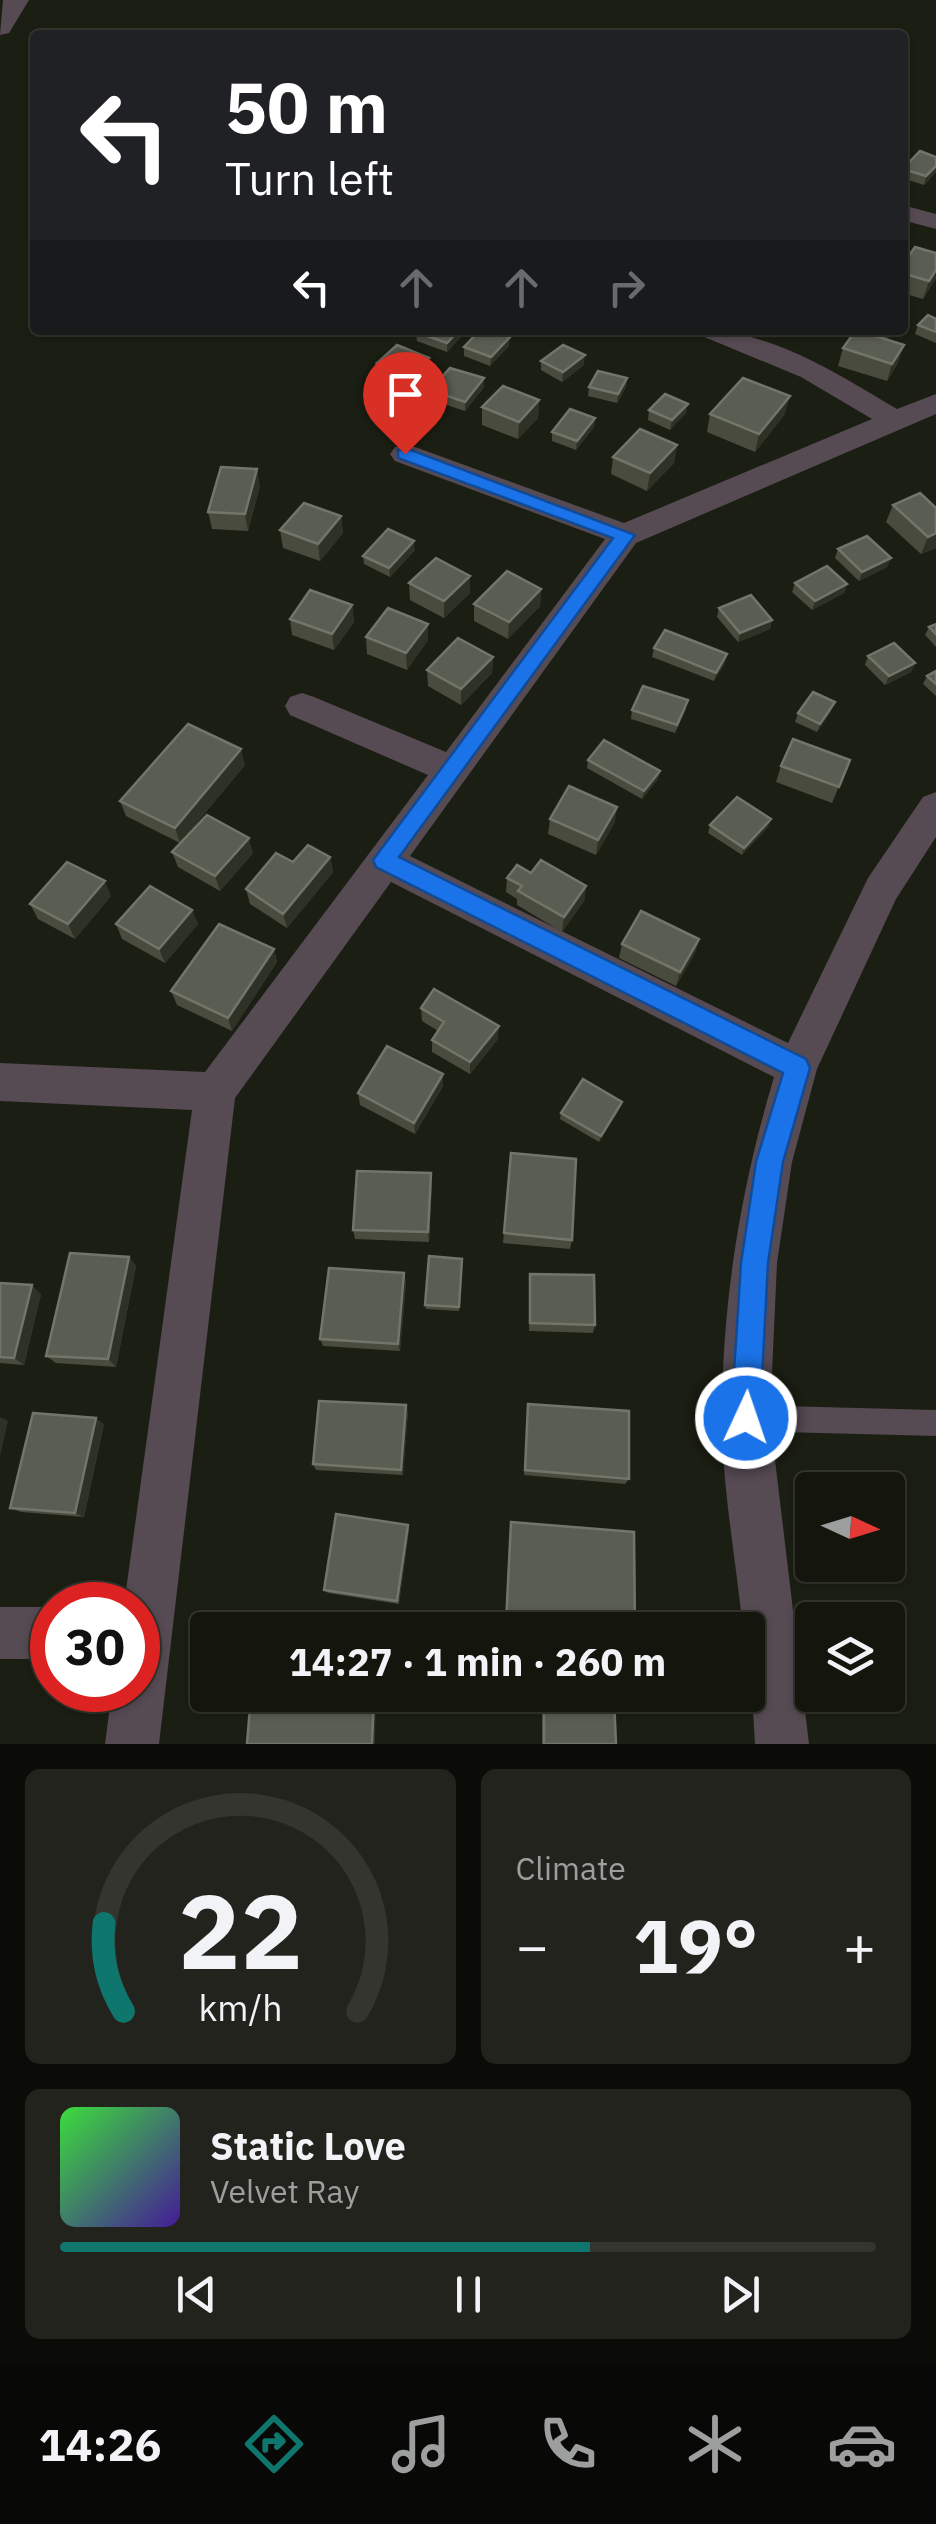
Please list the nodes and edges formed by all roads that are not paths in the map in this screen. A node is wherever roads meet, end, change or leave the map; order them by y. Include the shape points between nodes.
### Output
1 (16, 0) edge
2 (0, 27) edge
3 (908, 214) edge
4 (936, 222) edge
5 (724, 335) edge
6 (936, 402) edge
7 (894, 420) junction
8 (405, 454) dead end
9 (626, 535) junction
10 (302, 706) dead end
11 (451, 769) junction
12 (936, 807) edge
13 (384, 860) junction
14 (797, 1068) junction
15 (0, 1082) edge
16 (215, 1092) junction
17 (746, 1418) junction
18 (936, 1422) edge
19 (150, 1582) edge
20 (0, 1633) edge
21 (30, 1633) edge
22 (135, 1712) edge
23 (132, 1744) edge
24 (782, 1744) edge

1 - 2 street
3 - 4 street
5 - 7 street via 811,371
6 - 7 street
7 - 9 street
8 - 9 street
9 - 11 street
10 - 11 street
11 - 13 street
12 - 14 street via 880,890
13 - 14 street
13 - 16 street
14 - 17 street via 770,1162 754,1263
15 - 16 street
16 - 19 street
17 - 18 lane
17 - 24 street
20 - 21 street
22 - 23 street

